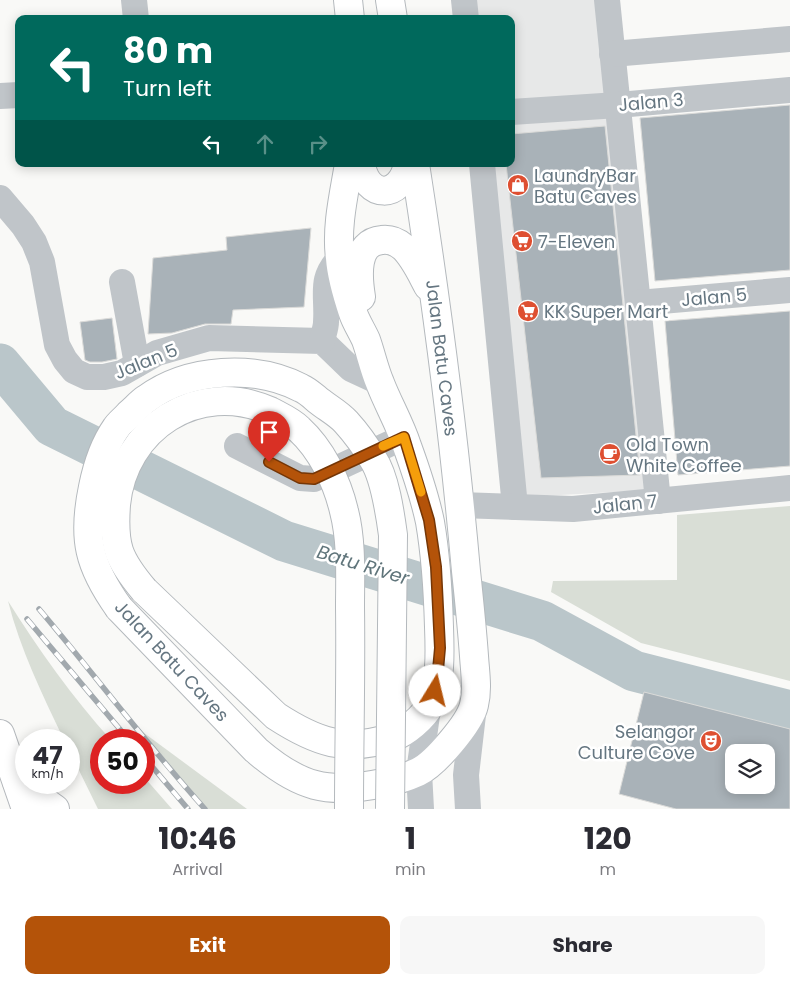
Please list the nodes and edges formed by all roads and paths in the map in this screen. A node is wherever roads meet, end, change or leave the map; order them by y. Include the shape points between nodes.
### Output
1 (134, 0) edge
2 (348, 0) edge
3 (464, 0) edge
4 (606, 0) edge
5 (136, 15) edge
6 (350, 15) edge
7 (466, 15) edge
8 (790, 38) edge
9 (612, 54) junction
10 (790, 90) edge
11 (15, 95) edge
12 (0, 96) edge
13 (618, 105) junction
14 (515, 112) edge
15 (349, 167) edge
16 (362, 167) edge
17 (407, 167) edge
18 (414, 167) edge
19 (482, 167) edge
20 (0, 198) edge
21 (340, 258) junction
22 (122, 282) dead end
23 (790, 290) edge
24 (436, 302) junction
25 (638, 304) junction
26 (365, 339) junction
27 (322, 341) junction
28 (137, 364) junction
29 (379, 382) junction
30 (404, 437) junction
31 (237, 446) dead end
32 (790, 488) edge
33 (658, 501) junction
34 (514, 507) junction
35 (461, 514) junction
36 (474, 706) junction
37 (428, 708) junction
38 (0, 734) edge
39 (419, 772) junction
40 (15, 776) edge
41 (372, 786) junction
42 (21, 794) edge
43 (34, 794) edge
44 (26, 809) edge
45 (55, 809) edge
46 (349, 809) edge
47 (390, 809) edge
48 (402, 809) edge
49 (421, 809) edge
50 (468, 809) edge

1 - 5 street
2 - 6 main road
3 - 7 street
4 - 9 street
8 - 9 street
9 - 13 street
10 - 13 street, Jalan 3
11 - 12 street
13 - 14 street, Jalan 3
13 - 25 street
15 - 21 main road, Jalan Batu Caves via 343,194
16 - 17 main road via 369,184 388,190 401,182
18 - 24 main road, Jalan Batu Caves
19 - 34 street
20 - 28 street, Jalan 5 via 34,242 42,262 57,345 65,360 87,377 122,373
21 - 26 main road, Jalan Batu Caves via 353,313
21 - 27 street via 330,268 326,283 326,323
22 - 28 street
23 - 25 street, Jalan 5
24 - 26 main road via 404,248 396,242 376,240 363,252 358,272
24 - 35 main road, Jalan Batu Caves
25 - 33 street
26 - 29 main road, Jalan Batu Caves
27 - 28 street, Jalan 5 via 209,338 157,353
27 - 29 street via 351,369
29 - 30 main road, Jalan Batu Caves
30 - 31 street via 314,479 300,478
30 - 37 main road, Jalan Batu Caves via 429,520 436,567 440,648 437,681
32 - 33 street, Jalan 7
33 - 34 street, Jalan 7 via 573,509
34 - 35 street, Jalan 7
35 - 36 main road, Jalan Batu Caves via 476,680
36 - 39 main road, Jalan Batu Caves via 458,734
36 - 50 street via 466,775
37 - 39 street
37 - 46 main road, Jalan Batu Caves, bridge via 414,724 398,735 382,740 352,746 335,744 317,737 276,716 144,590 129,573 119,554 114,526 118,492 126,468 136,446 152,429 188,407 214,401 241,402 262,408 298,428 318,452 335,482 349,539 350,656
38 - 40 main road
39 - 41 main road, Jalan Batu Caves
39 - 49 street
41 - 47 main road, Jalan Batu Caves, bridge via 316,786 290,776 272,764 119,608 105,589 94,566 87,530 95,474 116,427 145,399 161,389 182,380 211,374 245,373 274,378 302,388 346,422 375,460 388,498 394,535
41 - 48 main road
42 - 44 main road
43 - 45 main road

